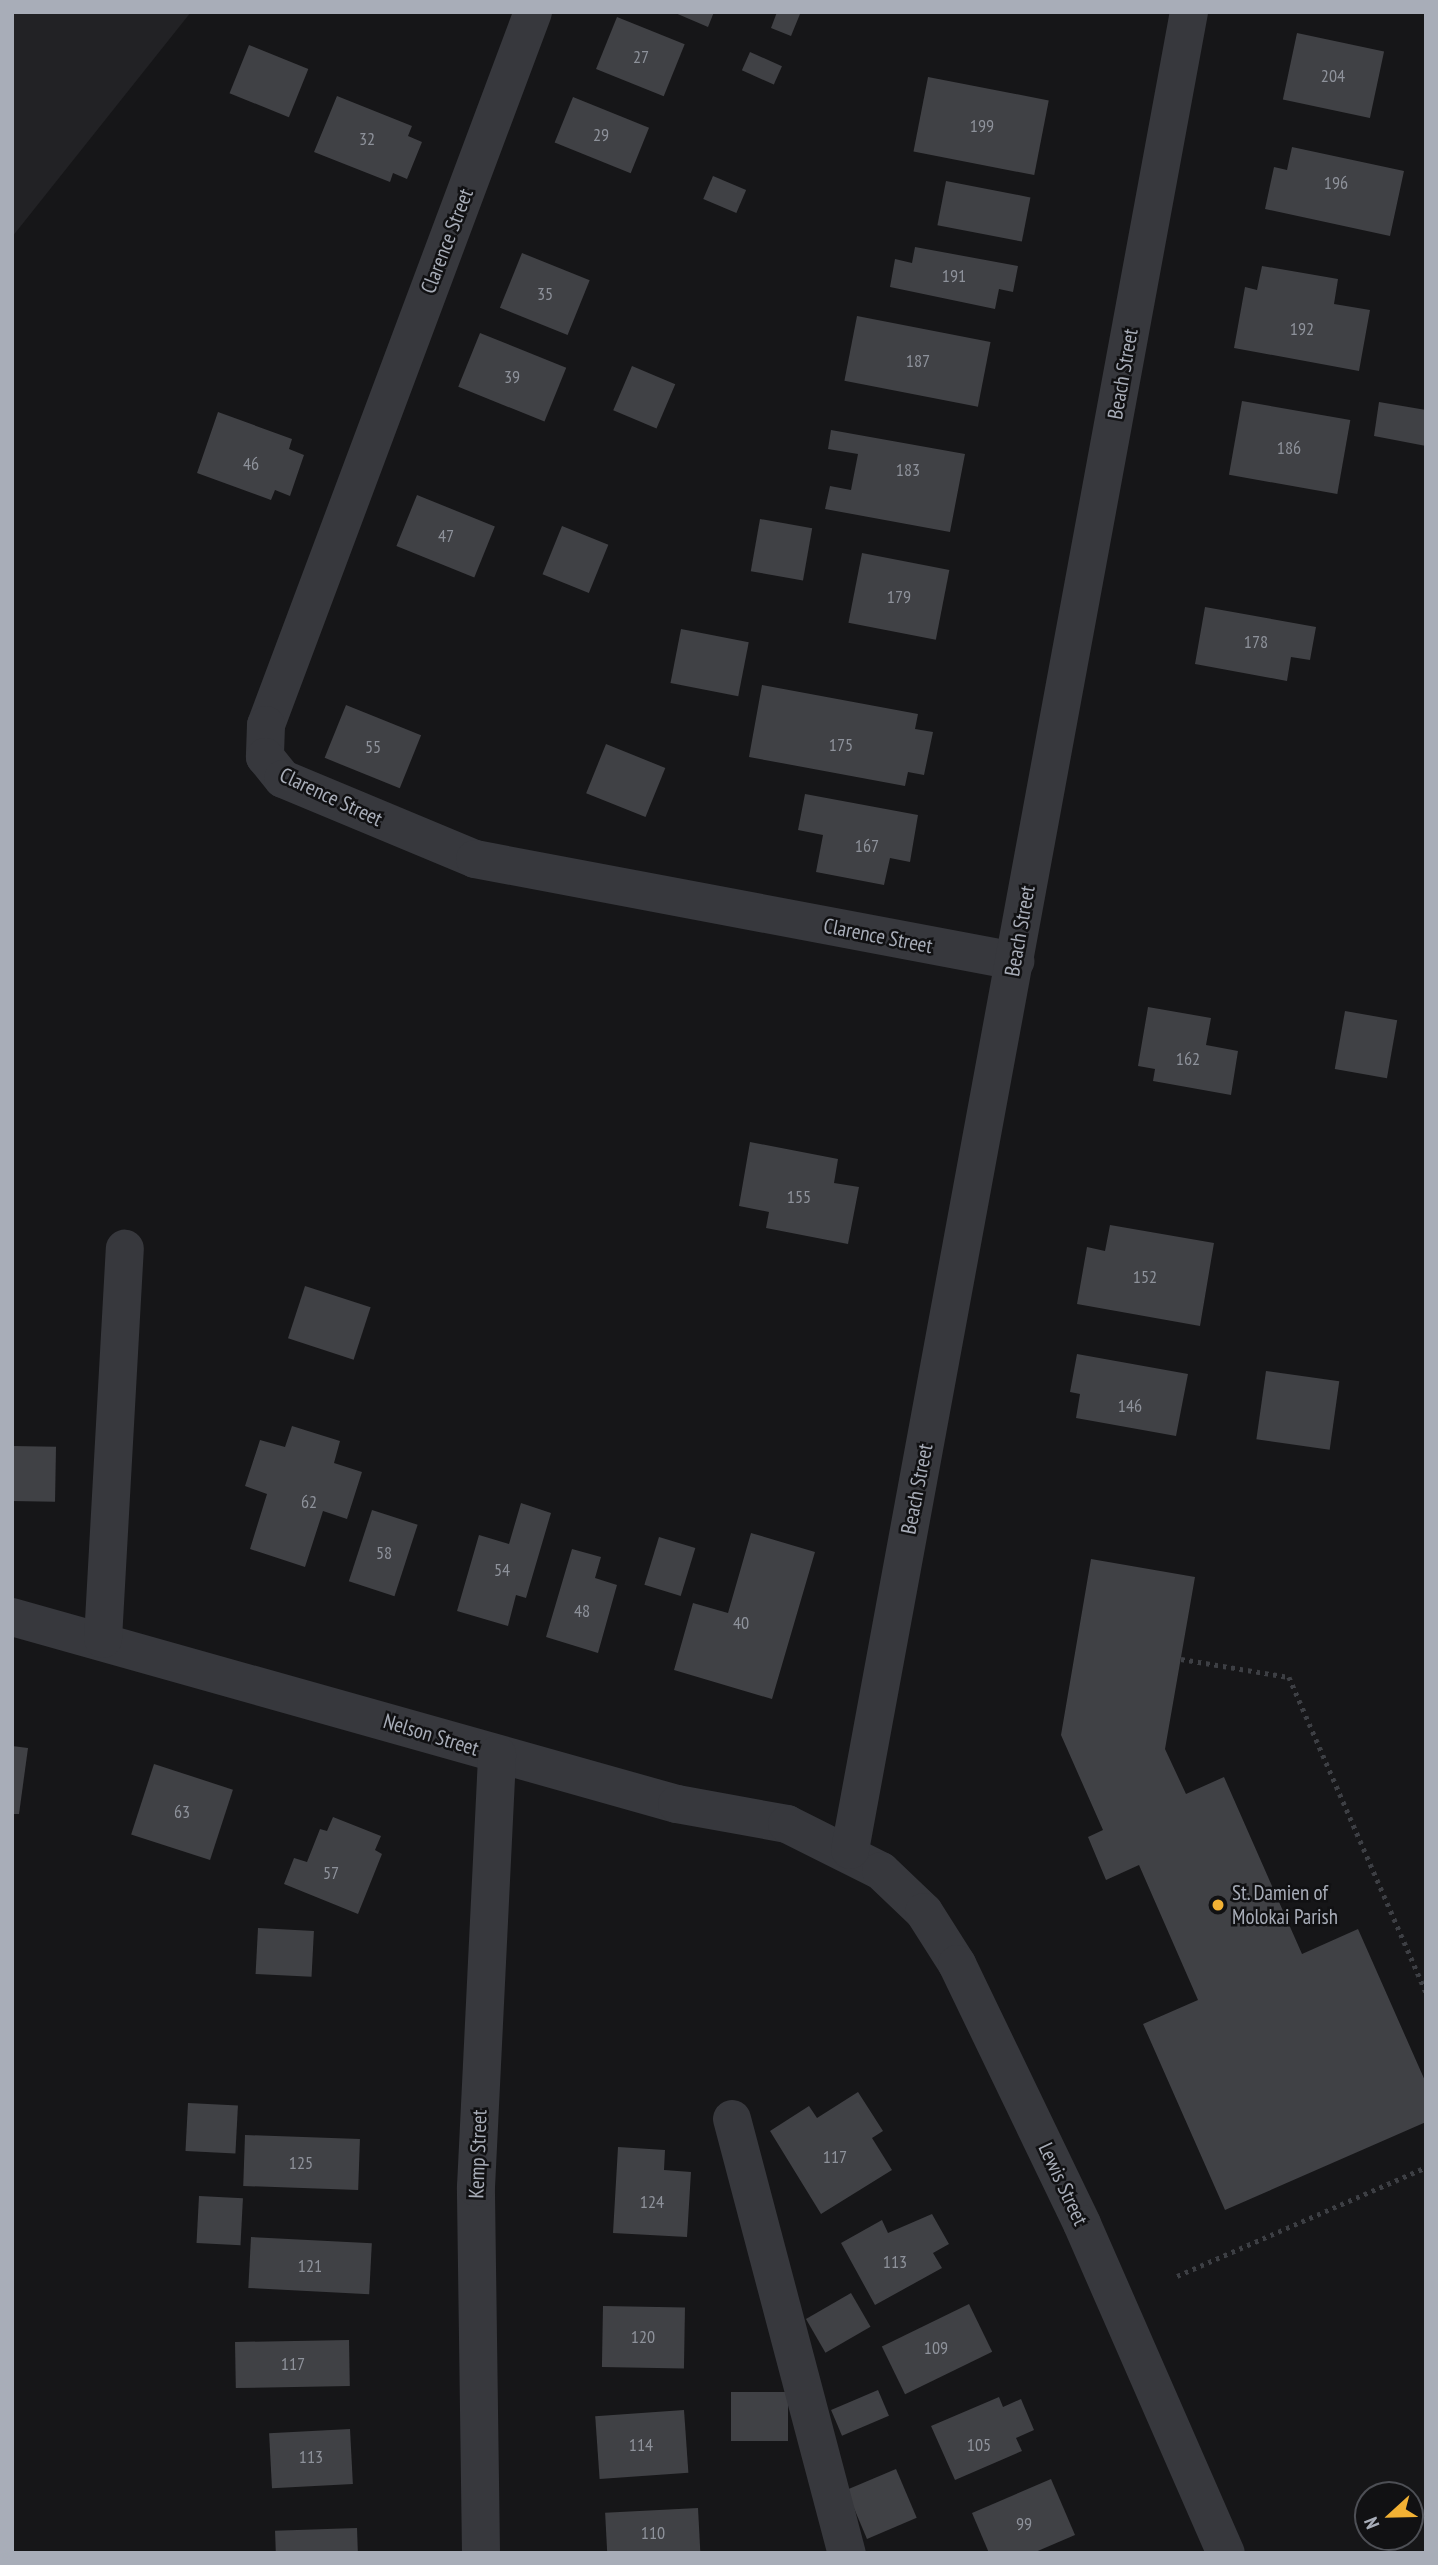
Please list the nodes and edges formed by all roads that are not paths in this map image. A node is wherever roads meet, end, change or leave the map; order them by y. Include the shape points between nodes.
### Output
1 (533, 12) edge
2 (1189, 12) edge
3 (1015, 961) junction
4 (125, 1248) dead end
5 (12, 1617) edge
6 (103, 1639) junction
7 (496, 1755) junction
8 (850, 1850) junction
9 (732, 2119) dead end
10 (481, 2553) edge
11 (847, 2553) edge
12 (1226, 2553) edge

1 - 3 street, Clarence Street via 266,725 265,757 283,779 475,859
2 - 3 street, Beach Street
3 - 8 street, Beach Street
4 - 6 street
5 - 6 street, Nelson Street
6 - 7 street, Nelson Street
7 - 8 street, Nelson Street via 677,1804 787,1824
7 - 10 street, Kemp Street via 476,2200
8 - 12 street, Lewis Street via 903,1890 947,1946 1083,2224
9 - 11 street

